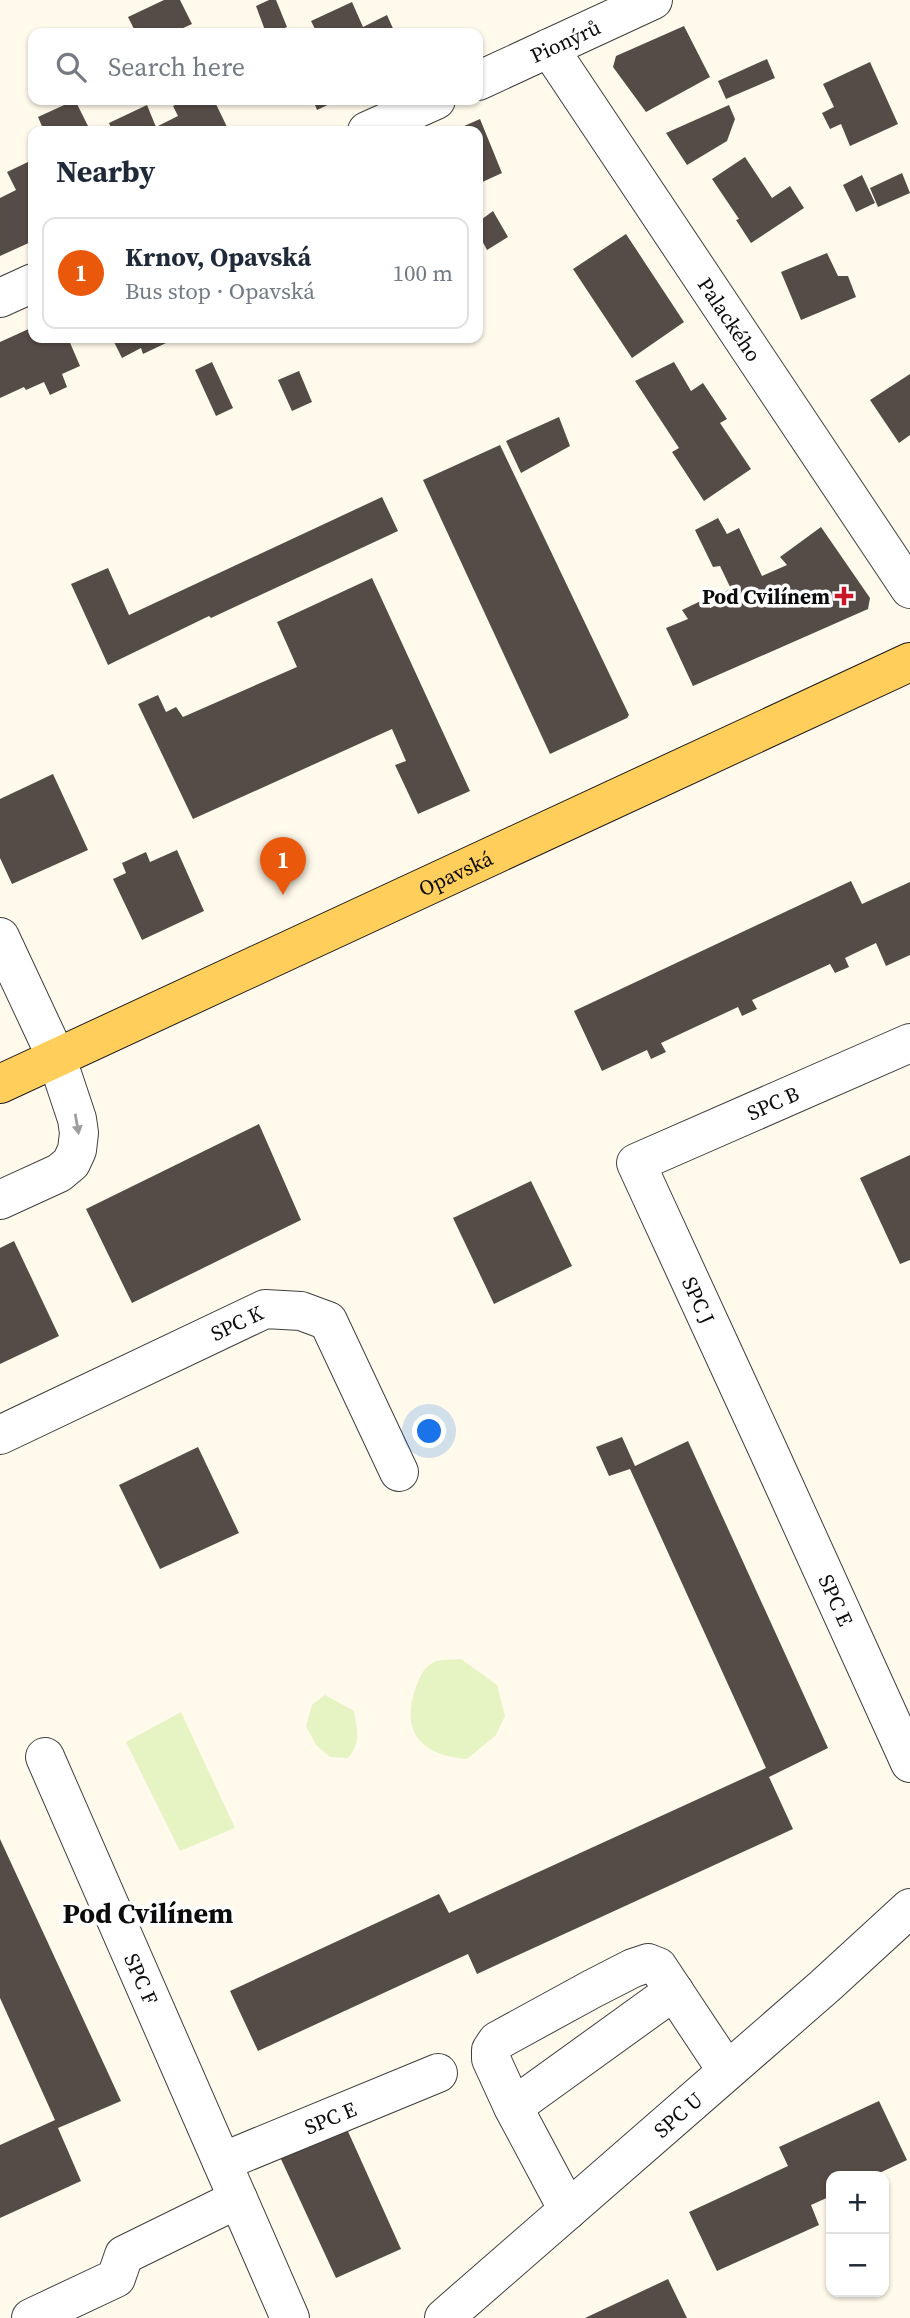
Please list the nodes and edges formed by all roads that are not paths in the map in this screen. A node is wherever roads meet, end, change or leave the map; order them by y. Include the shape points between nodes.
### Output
1 (641, 3) edge
2 (549, 48) junction
3 (483, 79) edge
4 (425, 105) edge
5 (378, 126) edge
6 (28, 285) edge
7 (0, 299) edge
8 (910, 589) edge
9 (910, 662) edge
10 (0, 937) edge
11 (910, 1043) edge
12 (57, 1059) junction
13 (0, 1084) edge
14 (636, 1163) joint
15 (0, 1200) edge
16 (0, 1435) edge
17 (764, 1436) joint
18 (399, 1472) dead end
19 (45, 1757) dead end
20 (910, 1763) edge
21 (910, 1908) edge
22 (674, 1991) junction
23 (727, 2071) junction
24 (438, 2073) dead end
25 (513, 2107) junction
26 (222, 2162) junction
27 (238, 2199) junction
28 (568, 2210) junction
29 (31, 2318) edge
30 (290, 2318) edge
31 (444, 2318) edge

1 - 2 street, Pionýrů
2 - 3 street, Pionýrů
2 - 8 street, Palackého
4 - 5 street
6 - 7 street
9 - 12 main road, Opavská
10 - 12 street
11 - 14 street, SPC B
12 - 13 main road, Opavská
12 -> 15 street via 77,1119 77,1150 59,1173
14 - 17 street, SPC J
16 - 18 street, SPC K via 265,1309 300,1311 328,1321
17 - 20 street, SPC E
19 - 26 street, SPC F
21 - 23 street, SPC U
22 - 23 street
22 - 25 street
22 - 25 street via 648,1963 497,2041 491,2059
23 - 28 street, SPC U
24 - 26 street, SPC E
25 - 28 street
26 - 27 street, SPC F
27 - 29 street via 124,2255 116,2278
27 - 30 street, SPC F
28 - 31 street, SPC U

